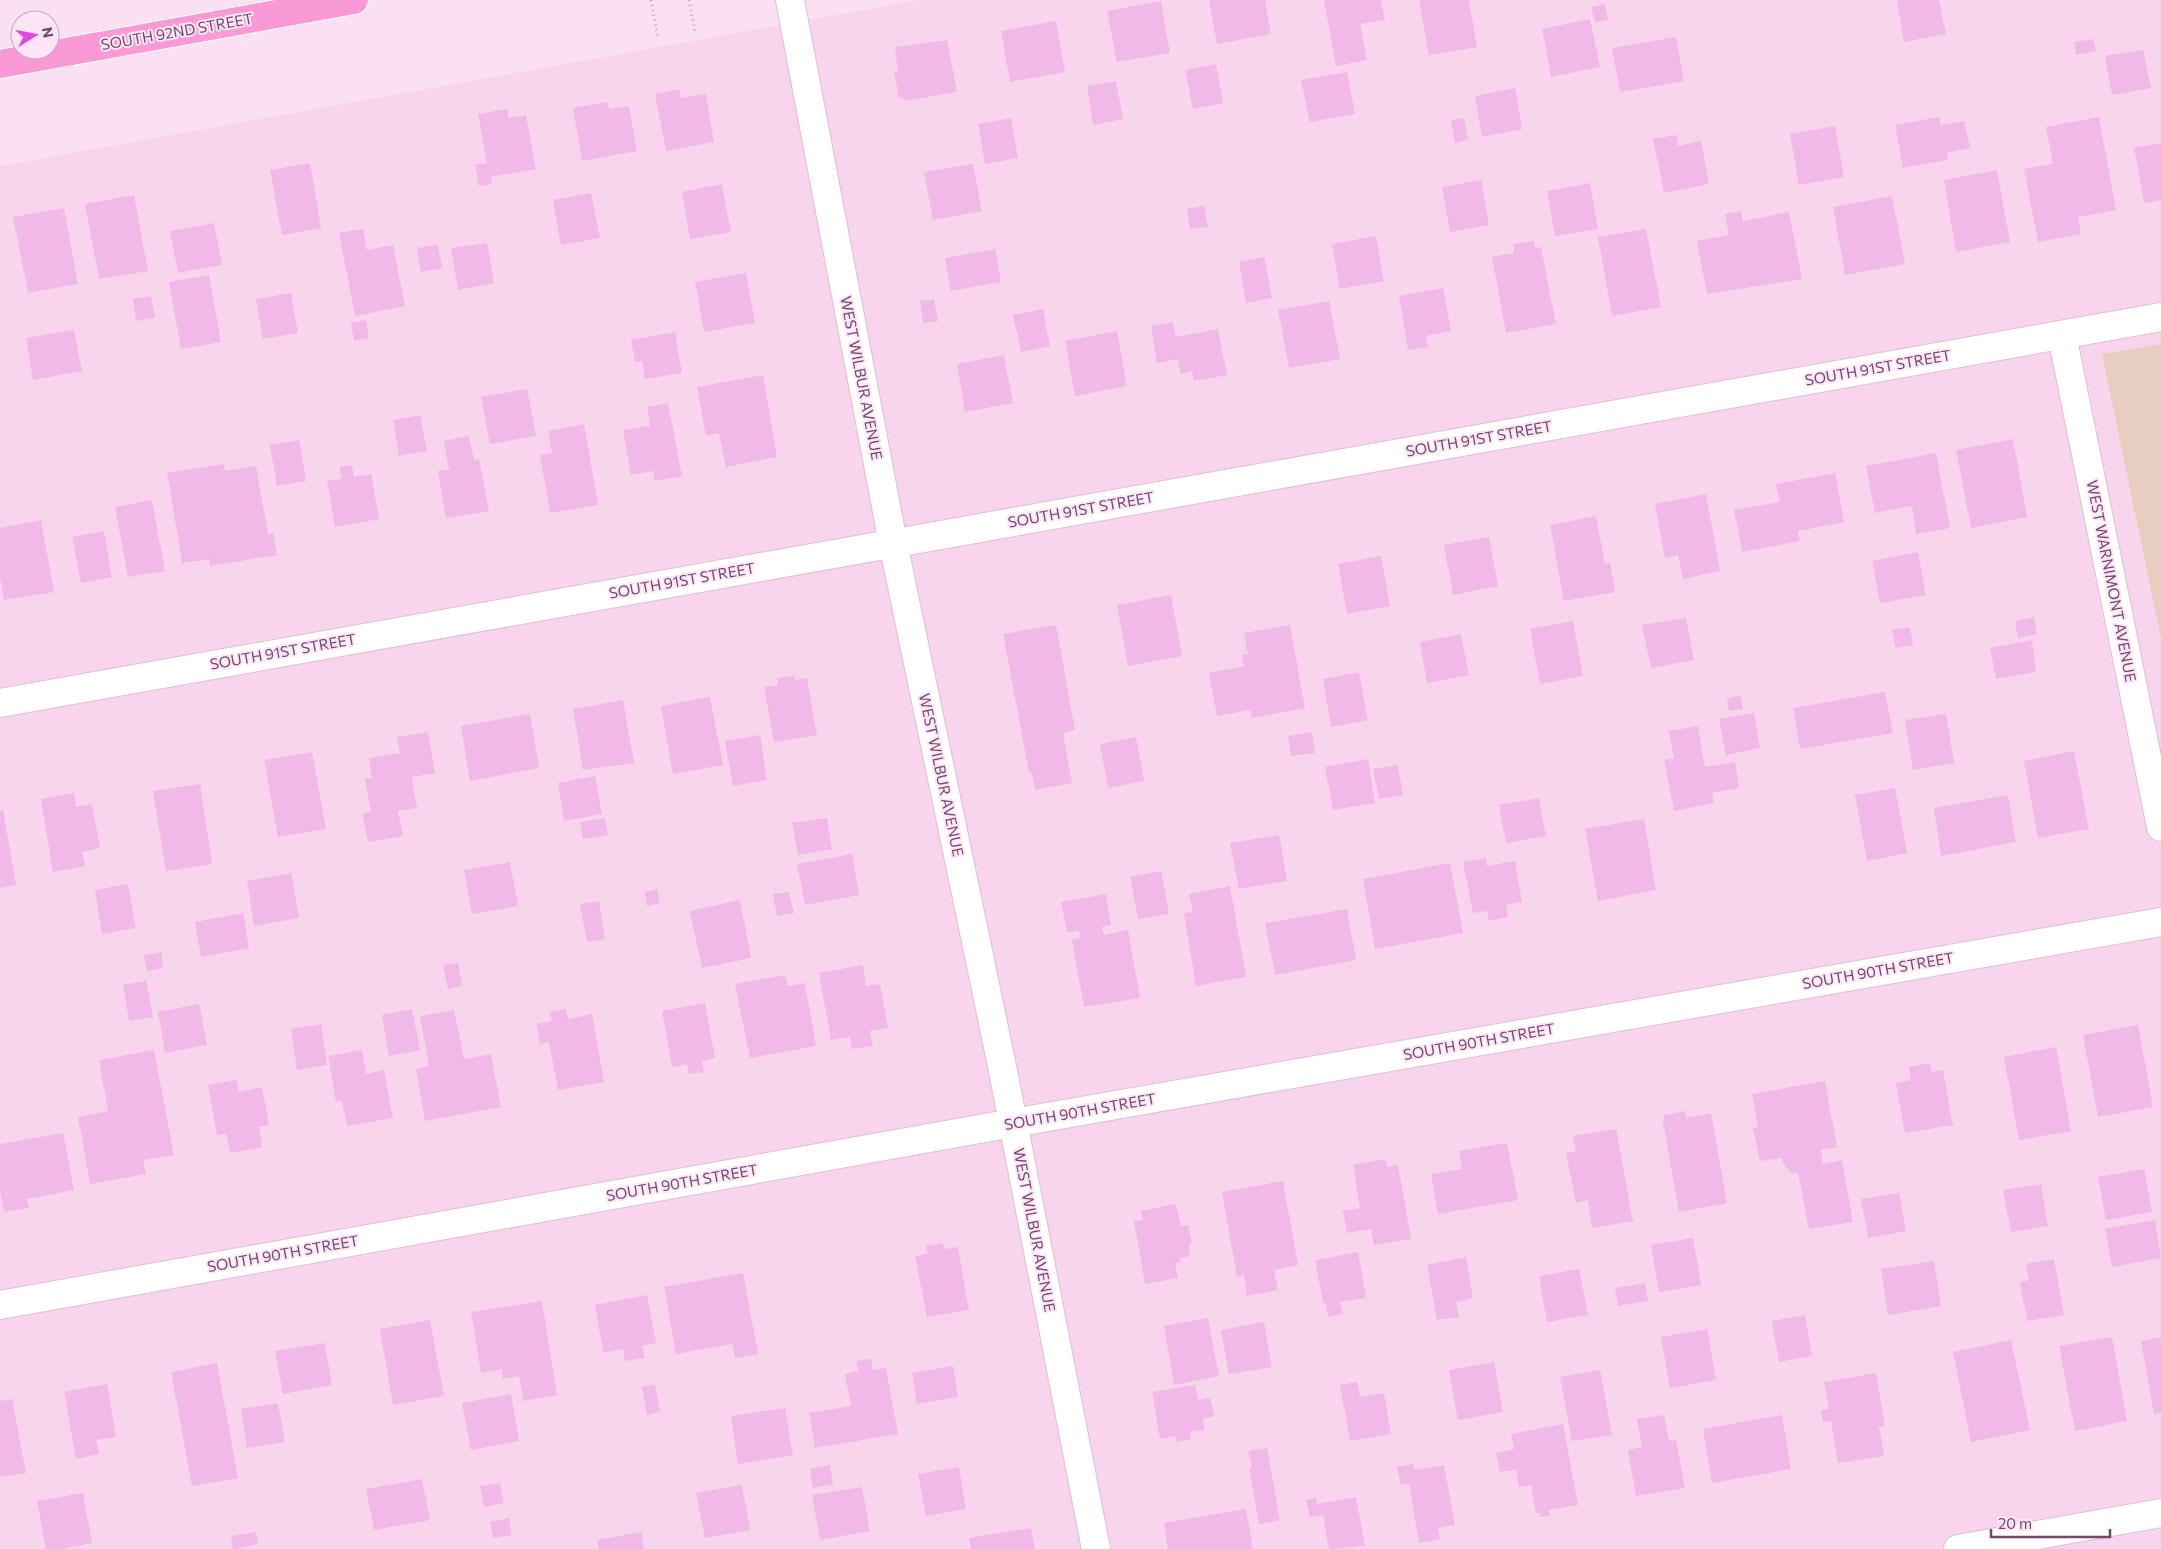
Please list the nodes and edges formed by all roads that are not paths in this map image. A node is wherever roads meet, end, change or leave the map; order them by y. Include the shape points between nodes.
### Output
1 (354, 0) edge
2 (790, 0) edge
3 (0, 64) edge
4 (2161, 317) edge
5 (2062, 335) junction
6 (893, 544) junction
7 (0, 703) edge
8 (2161, 827) edge
9 (2161, 922) edge
10 (1013, 1123) junction
11 (0, 1305) edge
12 (2161, 1513) edge
13 (1096, 1549) edge
14 (1958, 1549) edge

1 - 3 main road, SOUTH 92ND STREET
2 - 6 street, WEST WILBUR AVENUE
4 - 5 street, SOUTH 91ST STREET
5 - 6 street, SOUTH 91ST STREET
5 - 8 street, WEST WARNIMONT AVENUE
6 - 7 street, SOUTH 91ST STREET
6 - 10 street, WEST WILBUR AVENUE
9 - 10 street, SOUTH 90TH STREET
10 - 11 street, SOUTH 90TH STREET
10 - 13 street, WEST WILBUR AVENUE
12 - 14 street

